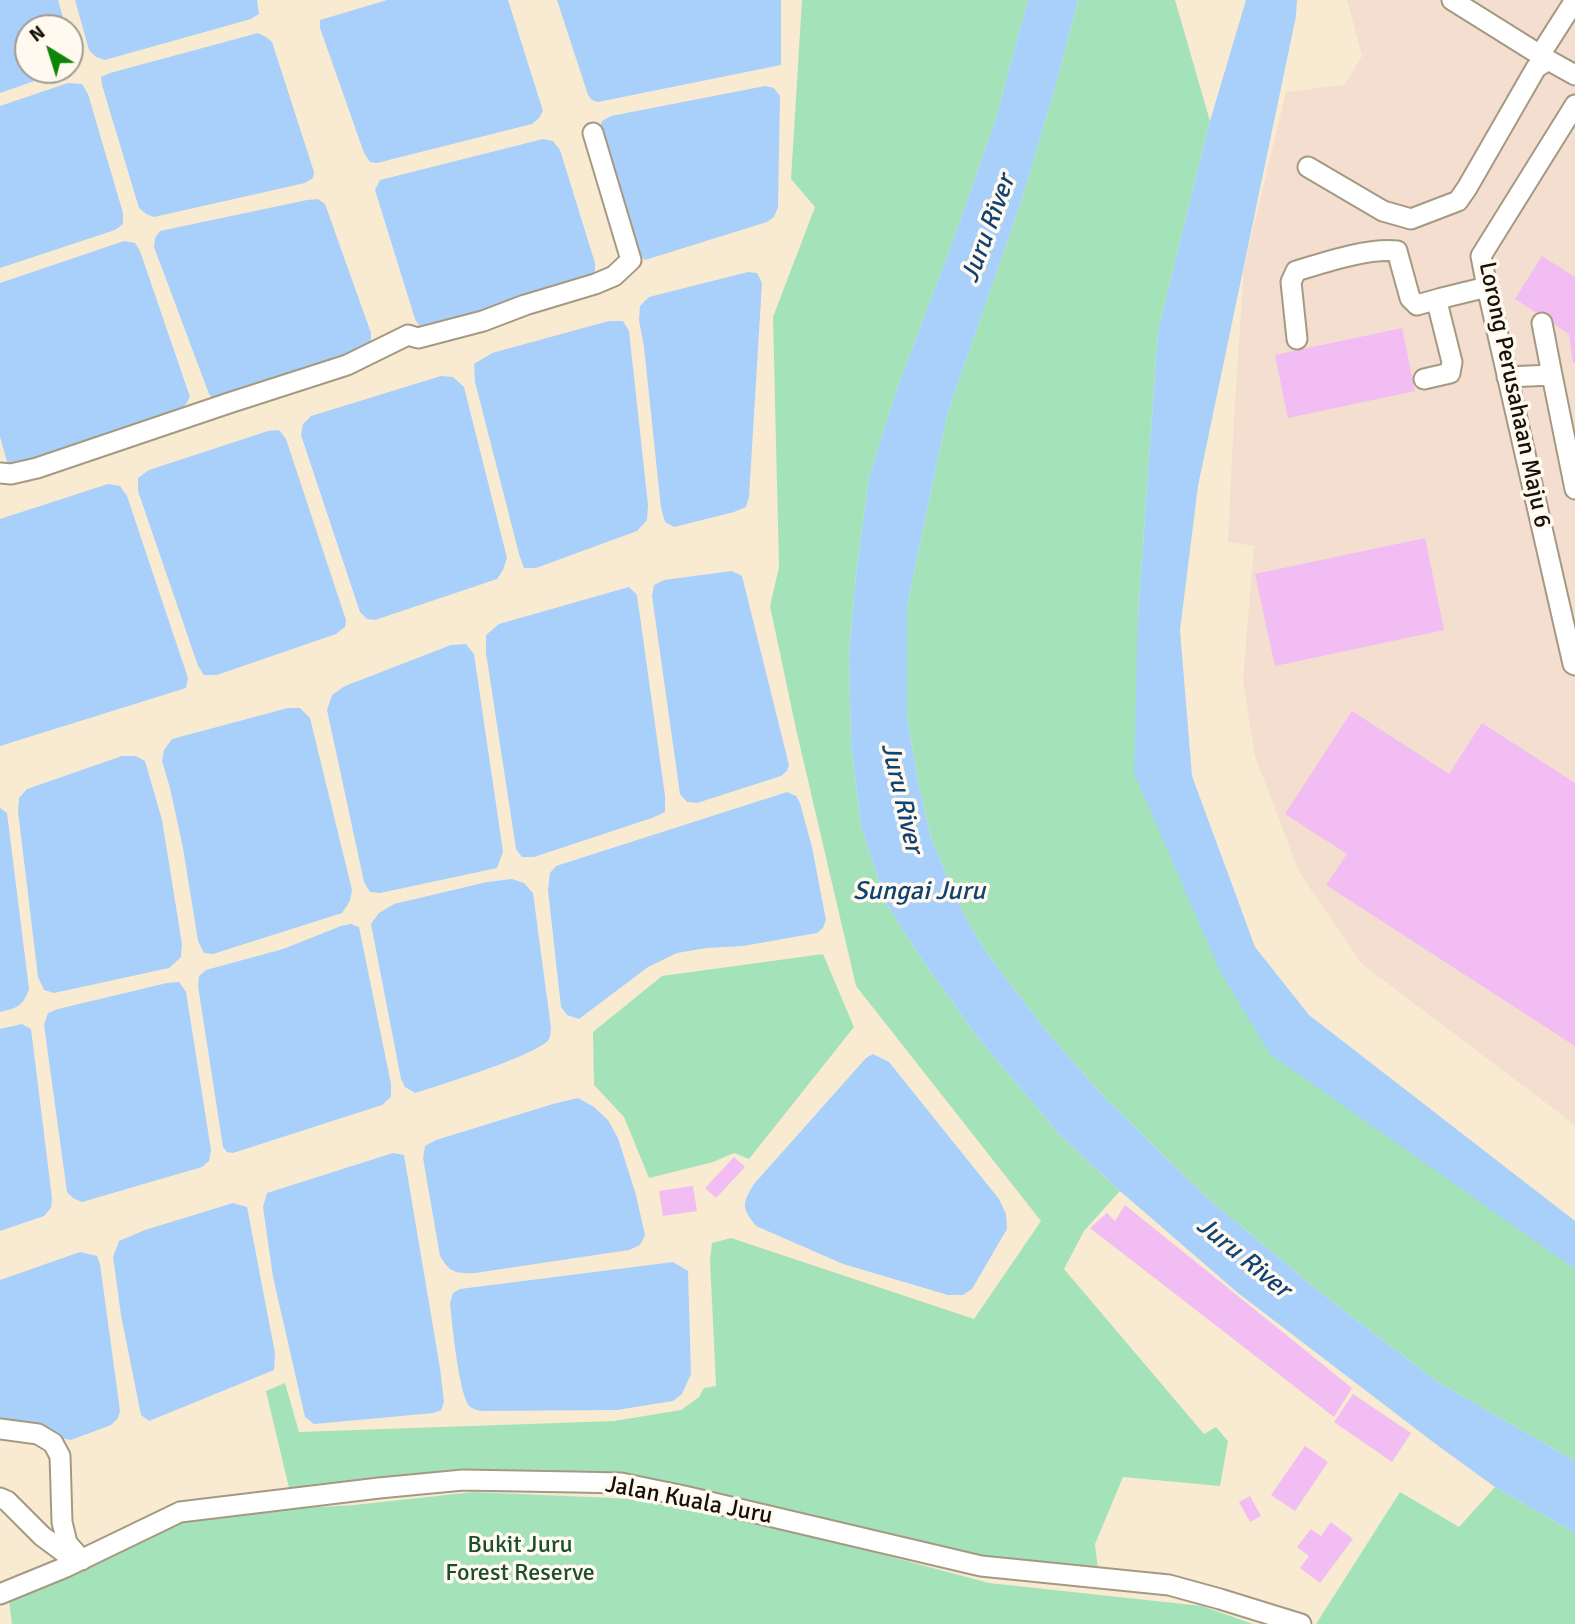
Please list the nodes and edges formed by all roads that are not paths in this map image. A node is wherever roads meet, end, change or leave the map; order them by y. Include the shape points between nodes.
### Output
1 (1452, 0) edge
2 (1575, 0) edge
3 (1544, 57) junction
4 (1575, 75) edge
5 (1573, 111) edge
6 (593, 133) dead end
7 (1308, 167) dead end
8 (1487, 287) junction
9 (1442, 298) junction
10 (1542, 323) dead end
11 (1297, 339) dead end
12 (1552, 375) junction
13 (1507, 377) junction
14 (1424, 379) dead end
15 (0, 473) edge
16 (1575, 489) edge
17 (1575, 665) edge
18 (0, 1429) edge
19 (0, 1498) edge
20 (79, 1561) junction
21 (0, 1594) edge
22 (1301, 1624) edge

1 - 3 street
2 - 3 street
3 - 4 street
3 - 7 street via 1458,201 1412,219 1383,211
5 - 8 street, Lorong Perusahaan Maju 6 via 1481,256
6 - 15 street via 631,260 614,276 484,321 418,338 408,335 346,365 37,468
8 - 9 street
8 - 13 street, Lorong Perusahaan Maju 6
9 - 11 street via 1417,305 1410,298 1397,251 1382,250 1296,271 1291,282
9 - 14 street via 1438,306 1450,373
10 - 12 street
12 - 13 street
12 - 16 street
13 - 17 street, Lorong Perusahaan Maju 6
18 - 20 street via 38,1434 61,1455 62,1522 66,1543
19 - 20 street via 42,1536
20 - 21 street, Jalan Kuala Juru
20 - 22 street, Jalan Kuala Juru via 180,1512 463,1480 621,1483 981,1566 1169,1585

